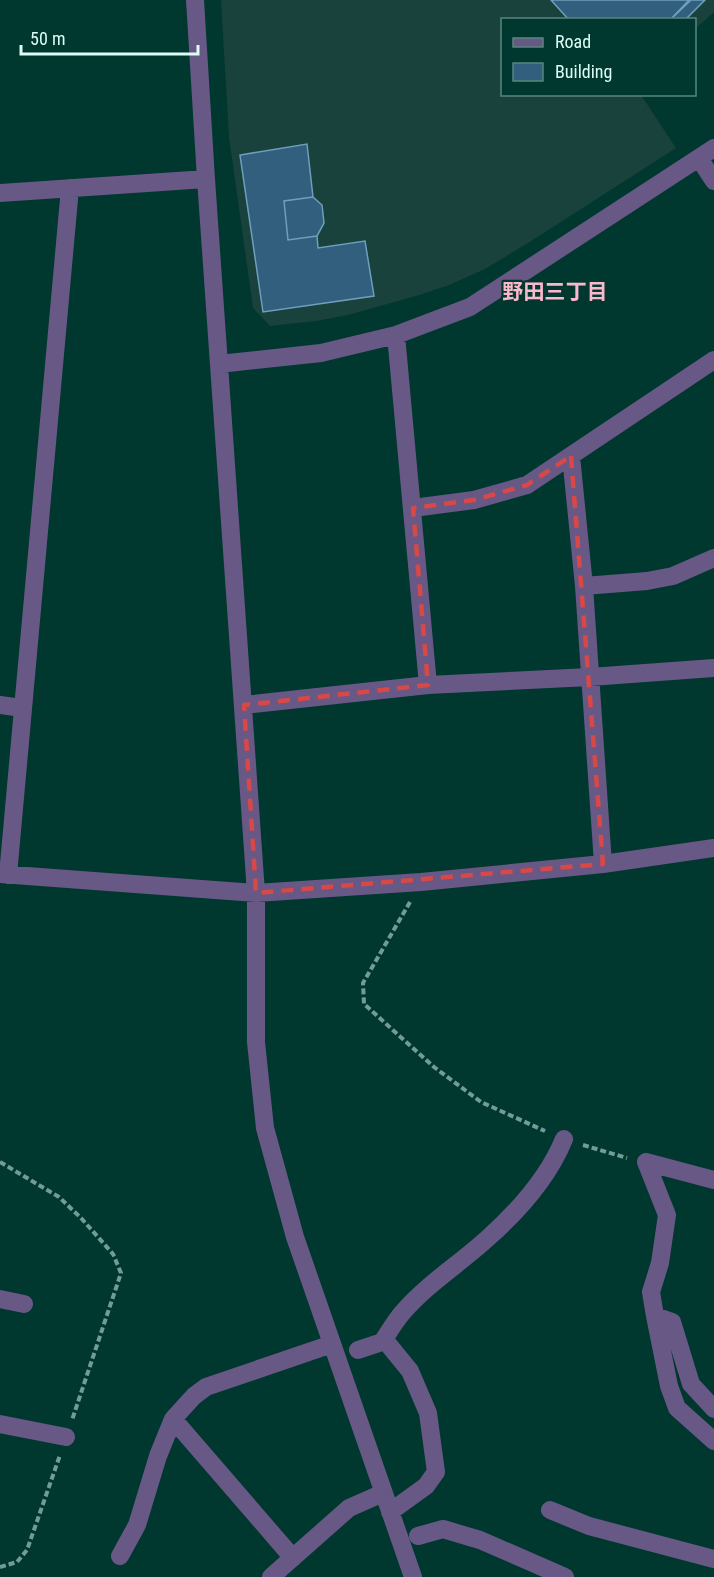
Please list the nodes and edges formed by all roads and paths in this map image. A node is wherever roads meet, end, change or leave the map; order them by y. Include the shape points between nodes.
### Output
1 (195, 0) edge
2 (706, 153) edge
3 (206, 179) junction
4 (714, 181) edge
5 (70, 188) junction
6 (0, 193) edge
7 (396, 335) junction
8 (714, 360) edge
9 (219, 364) junction
10 (570, 456) junction
11 (413, 508) junction
12 (714, 558) edge
13 (584, 586) junction
14 (714, 668) edge
15 (590, 677) junction
16 (428, 685) junction
17 (0, 705) edge
18 (244, 705) junction
19 (22, 708) junction
20 (714, 848) edge
21 (603, 864) junction
22 (4, 875) edge
23 (421, 882) junction
24 (256, 893) junction
25 (564, 1139) junction
26 (0, 1161) edge
27 (646, 1162) junction
28 (714, 1180) edge
29 (0, 1299) edge
30 (24, 1304) dead end
31 (655, 1316) junction
32 (382, 1342) junction
33 (332, 1344) junction
34 (358, 1350) dead end
35 (714, 1409) edge
36 (173, 1419) junction
37 (0, 1424) edge
38 (66, 1437) junction
39 (714, 1441) edge
40 (384, 1493) junction
41 (550, 1510) dead end
42 (390, 1512) junction
43 (418, 1536) dead end
44 (120, 1556) dead end
45 (293, 1558) junction
46 (714, 1559) edge
47 (0, 1567) edge
48 (271, 1577) edge
49 (413, 1577) edge
50 (565, 1577) edge

1 - 3 street
2 - 4 street
2 - 7 street via 470,307
3 - 5 street
3 - 9 street
5 - 6 street
5 - 19 street
7 - 9 street via 321,353
7 - 11 street
8 - 10 street
9 - 18 street
10 - 11 street via 527,485 474,500
10 - 13 street
11 - 16 street
12 - 13 street via 664,578
13 - 15 street
14 - 15 street
15 - 16 street
15 - 21 street
16 - 18 street
17 - 19 street
18 - 24 street
19 - 22 street
20 - 21 street
21 - 23 street
22 - 24 street
23 - 24 street
23 - 25 path via 363,983 364,1004 434,1067 481,1102
24 - 33 street via 256,1042 266,1128 295,1237
25 - 27 path
25 - 32 street via 528,1196 490,1236 427,1289
26 - 38 path via 59,1197 112,1254 121,1273
27 - 28 street
27 - 31 street via 667,1215 651,1292
29 - 30 street
31 - 35 street via 672,1322 691,1383
31 - 39 street via 677,1408
32 - 34 street
32 - 42 street via 410,1371 428,1413 436,1472 426,1486
33 - 36 street via 206,1387
33 - 40 street
36 - 44 street via 136,1525
36 - 45 street
37 - 38 street
38 - 47 path via 27,1550 18,1562
40 - 42 street
40 - 45 street via 349,1508
41 - 46 street via 589,1526
42 - 49 street
43 - 50 street via 443,1529 480,1540
45 - 48 street

